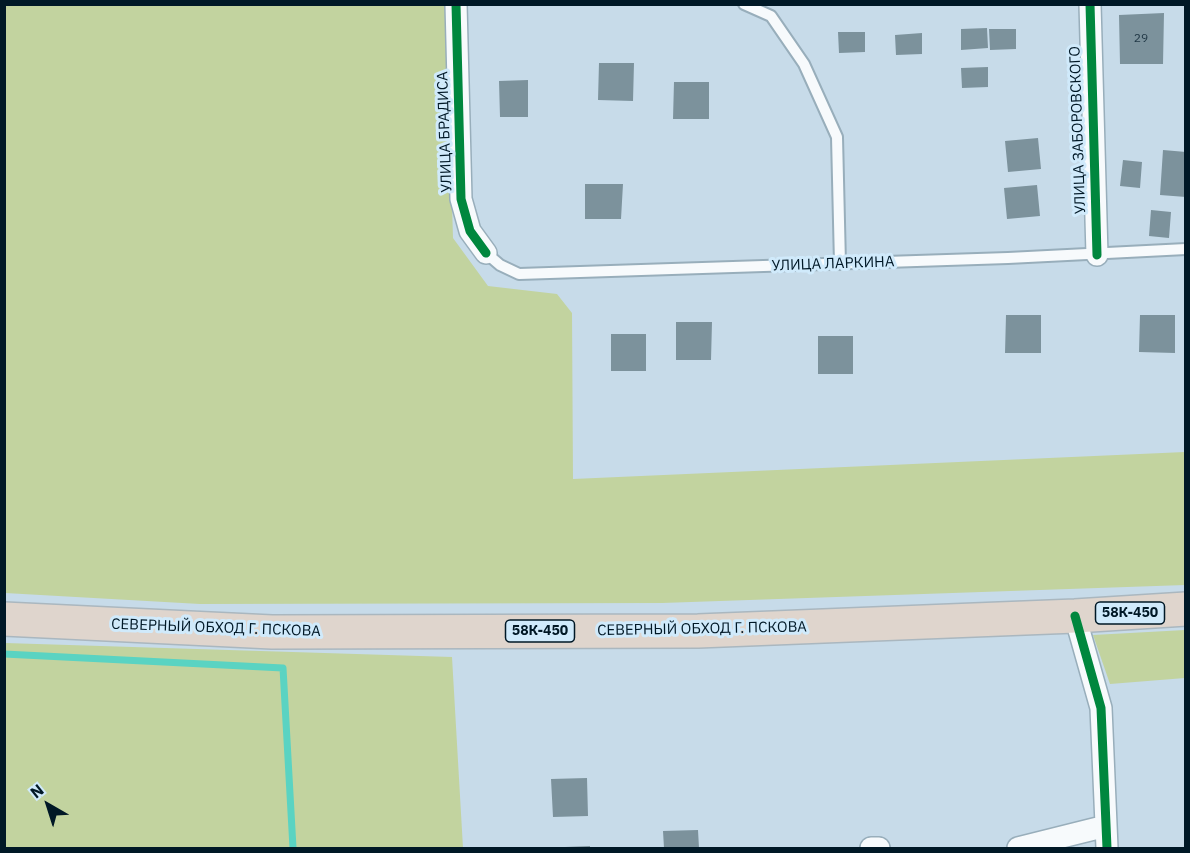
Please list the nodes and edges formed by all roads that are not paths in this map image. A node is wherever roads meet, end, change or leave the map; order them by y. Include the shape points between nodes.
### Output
1 (456, 4) edge
2 (744, 4) edge
3 (1090, 4) edge
4 (1185, 249) edge
5 (486, 253) joint
6 (1097, 255) junction
7 (840, 264) junction
8 (1185, 609) edge
9 (1075, 616) junction
10 (4, 619) edge
11 (1106, 826) junction
12 (871, 848) edge
13 (879, 849) edge
14 (1018, 849) edge
15 (1107, 849) edge

1 - 5 street, УЛИЦА БРАДИСА via 461,199 470,231
2 - 7 lane via 771,16 804,64 837,137
3 - 6 street, УЛИЦА ЗАБОРОВСКОГО
4 - 6 lane, УЛИЦА ЛАРКИНА
5 - 7 lane, УЛИЦА ЛАРКИНА via 519,274
6 - 7 lane, УЛИЦА ЛАРКИНА
8 - 9 highway, 58К-450
9 - 10 highway, СЕВЕРНЫЙ ОБХОД Г. ПСКОВА / 58К-450 via 698,631 272,632
9 - 11 street via 1101,708
11 - 14 street
11 - 15 street
12 - 13 street

